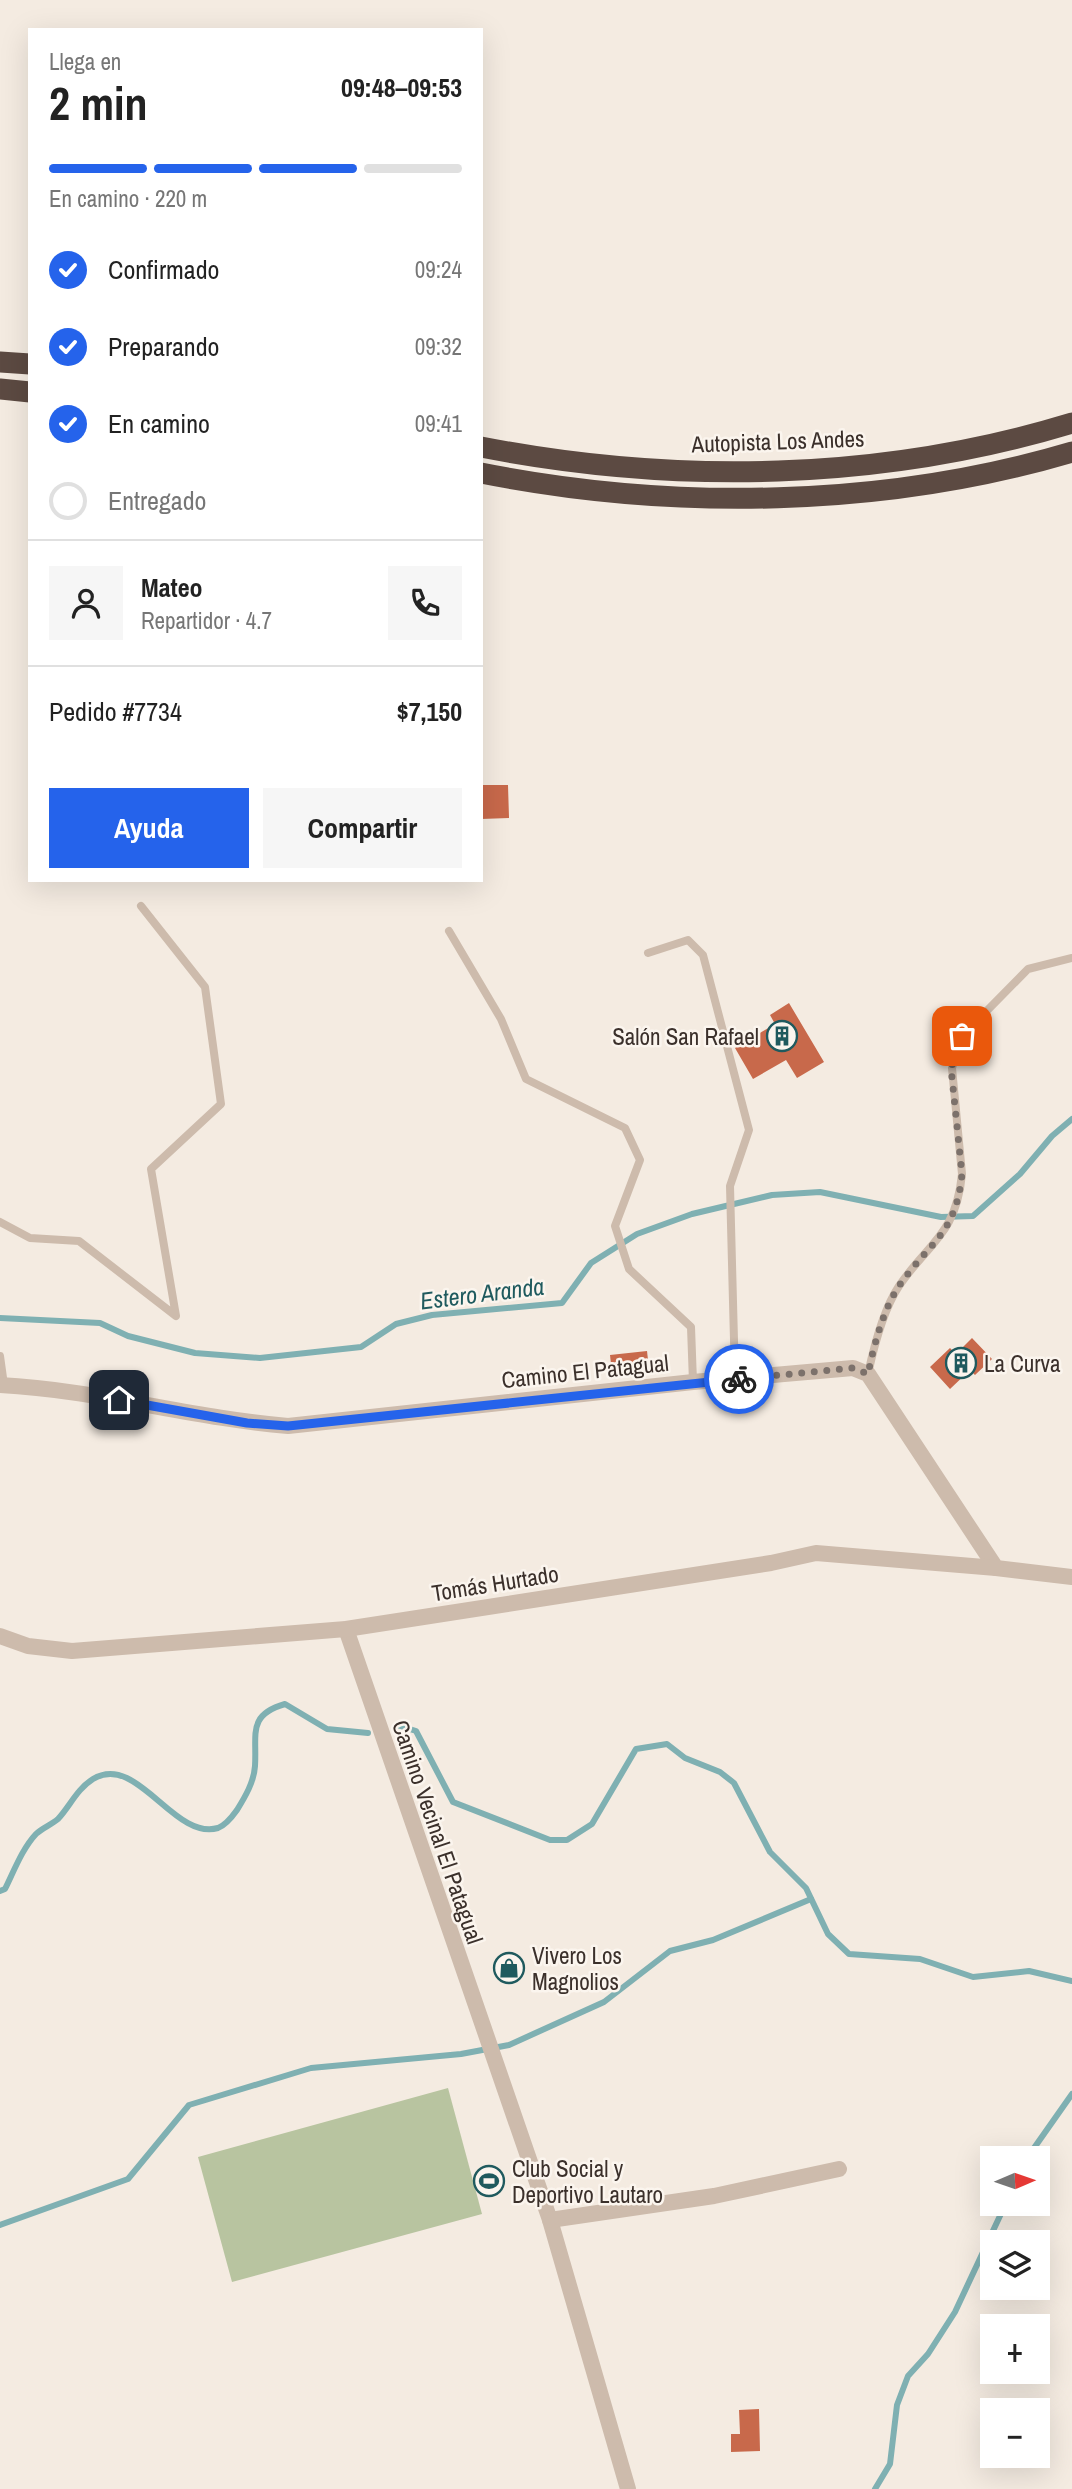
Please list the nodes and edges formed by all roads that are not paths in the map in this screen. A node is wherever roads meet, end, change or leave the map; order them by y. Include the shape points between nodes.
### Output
1 (0, 362) edge
2 (28, 364) edge
3 (0, 389) edge
4 (28, 391) edge
5 (1072, 424) edge
6 (483, 447) edge
7 (1072, 452) edge
8 (483, 473) edge
9 (141, 906) dead end
10 (449, 931) dead end
11 (648, 953) dead end
12 (1072, 958) edge
13 (0, 1222) edge
14 (0, 1356) edge
15 (868, 1374) junction
16 (735, 1379) junction
17 (693, 1382) junction
18 (2, 1385) edge
19 (996, 1568) junction
20 (1072, 1577) edge
21 (346, 1629) junction
22 (0, 1636) edge
23 (839, 2169) dead end
24 (550, 2220) junction
25 (628, 2489) edge

1 - 2 highway
3 - 4 highway
5 - 6 highway, Autopista Los Andes via 935,457 811,469 670,469
7 - 8 highway via 928,484 809,495 662,495
9 - 13 lane via 205,987 221,1104 151,1169 176,1317 79,1241 30,1238
10 - 17 lane via 501,1019 526,1079 625,1128 640,1160 615,1226 629,1269 691,1327
11 - 16 lane via 688,940 703,955 748,1130 730,1185
12 - 15 lane via 1027,969 962,1036 951,1068 962,1174 958,1199 951,1222 898,1287
14 - 18 lane
15 - 16 street, Camino El Patagual via 853,1368
15 - 19 street
16 - 17 street, Camino El Patagual
17 - 18 street, Camino El Patagual via 288,1426 56,1389
19 - 20 street
19 - 21 street, Tomás Hurtado via 816,1553
21 - 22 street, Tomás Hurtado via 72,1651 28,1646
21 - 24 street, Camino Vecinal El Patagual
23 - 24 street via 714,2196
24 - 25 street, Camino Vecinal El Patagual

